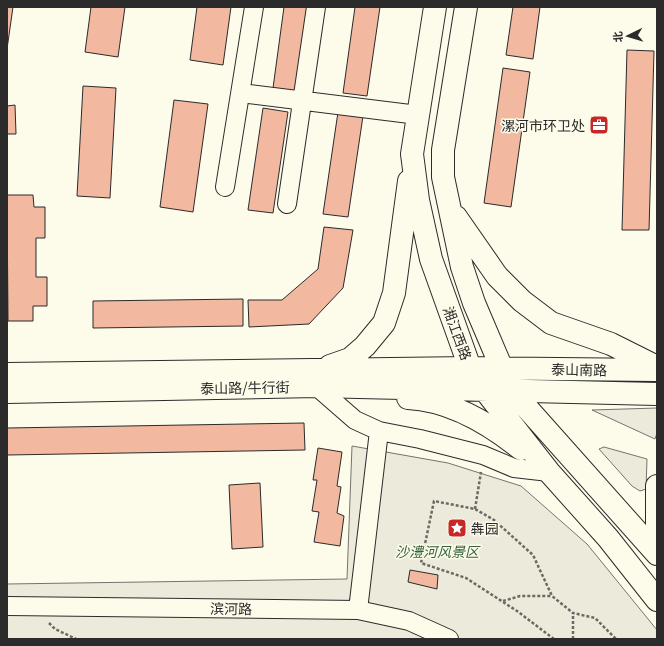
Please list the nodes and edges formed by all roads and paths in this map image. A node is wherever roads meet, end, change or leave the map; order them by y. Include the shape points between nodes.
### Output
1 (254, 7) edge
2 (316, 7) edge
3 (436, 7) edge
4 (466, 7) edge
5 (241, 93) junction
6 (301, 100) junction
7 (418, 115) junction
8 (412, 154) junction
9 (225, 187) dead end
10 (287, 204) dead end
11 (448, 206) junction
12 (657, 367) edge
13 (470, 368) junction
14 (501, 368) junction
15 (657, 370) edge
16 (7, 374) edge
17 (317, 378) junction
18 (484, 389) junction
19 (511, 390) junction
20 (7, 392) edge
21 (657, 394) edge
22 (379, 431) junction
23 (483, 455) junction
24 (549, 472) junction
25 (657, 486) edge
26 (475, 509) junction
27 (657, 554) edge
28 (552, 596) junction
29 (657, 600) edge
30 (503, 602) junction
31 (7, 606) edge
32 (41, 606) junction
33 (358, 610) junction
34 (573, 613) junction
35 (76, 639) edge
36 (449, 639) edge
37 (554, 639) edge
38 (573, 639) edge
39 (616, 639) edge

1 - 5 street
2 - 6 street
3 - 7 main road, 湘江西路
4 - 11 main road, 湘江西路 via 443,150 442,177
5 - 6 street
5 - 9 street
6 - 7 street
6 - 10 street
7 - 8 main road, 湘江西路
8 - 13 main road, 湘江西路 via 418,200 431,259
8 - 17 main road via 394,293 384,323 350,360
11 - 12 main road via 497,276 522,301 551,323 611,344
11 - 14 main road, 湘江西路 via 462,267
13 - 14 main road, 泰山南路
13 - 17 main road, 泰山路/牛行街
13 - 18 main road, 湘江西路
14 - 15 main road, 泰山南路
14 - 19 main road, 湘江西路
16 - 17 main road, 泰山路/牛行街
17 - 18 main road, 泰山路/牛行街
17 - 20 main road, 泰山路/牛行街
17 - 22 street via 355,420
17 - 24 main road via 351,395 422,399 457,411 498,431
18 - 19 main road, 泰山南路
18 - 24 main road, 湘江西路
19 - 21 main road, 泰山南路
19 - 27 main road, 湘江西路
22 - 23 street
22 - 33 street
23 - 24 street via 514,468
23 - 26 path
24 - 29 main road, 湘江西路 via 608,538
25 - 27 main road
26 - 28 path via 494,520 533,555
26 - 30 path via 434,501 421,563 466,578
28 - 30 path via 520,596
28 - 34 path
30 - 37 path
31 - 32 street, 滨河路
32 - 33 street, 滨河路
32 - 35 path via 46,620 56,629
33 - 36 street, 滨河路 via 409,621
34 - 38 path
34 - 39 path via 595,618

